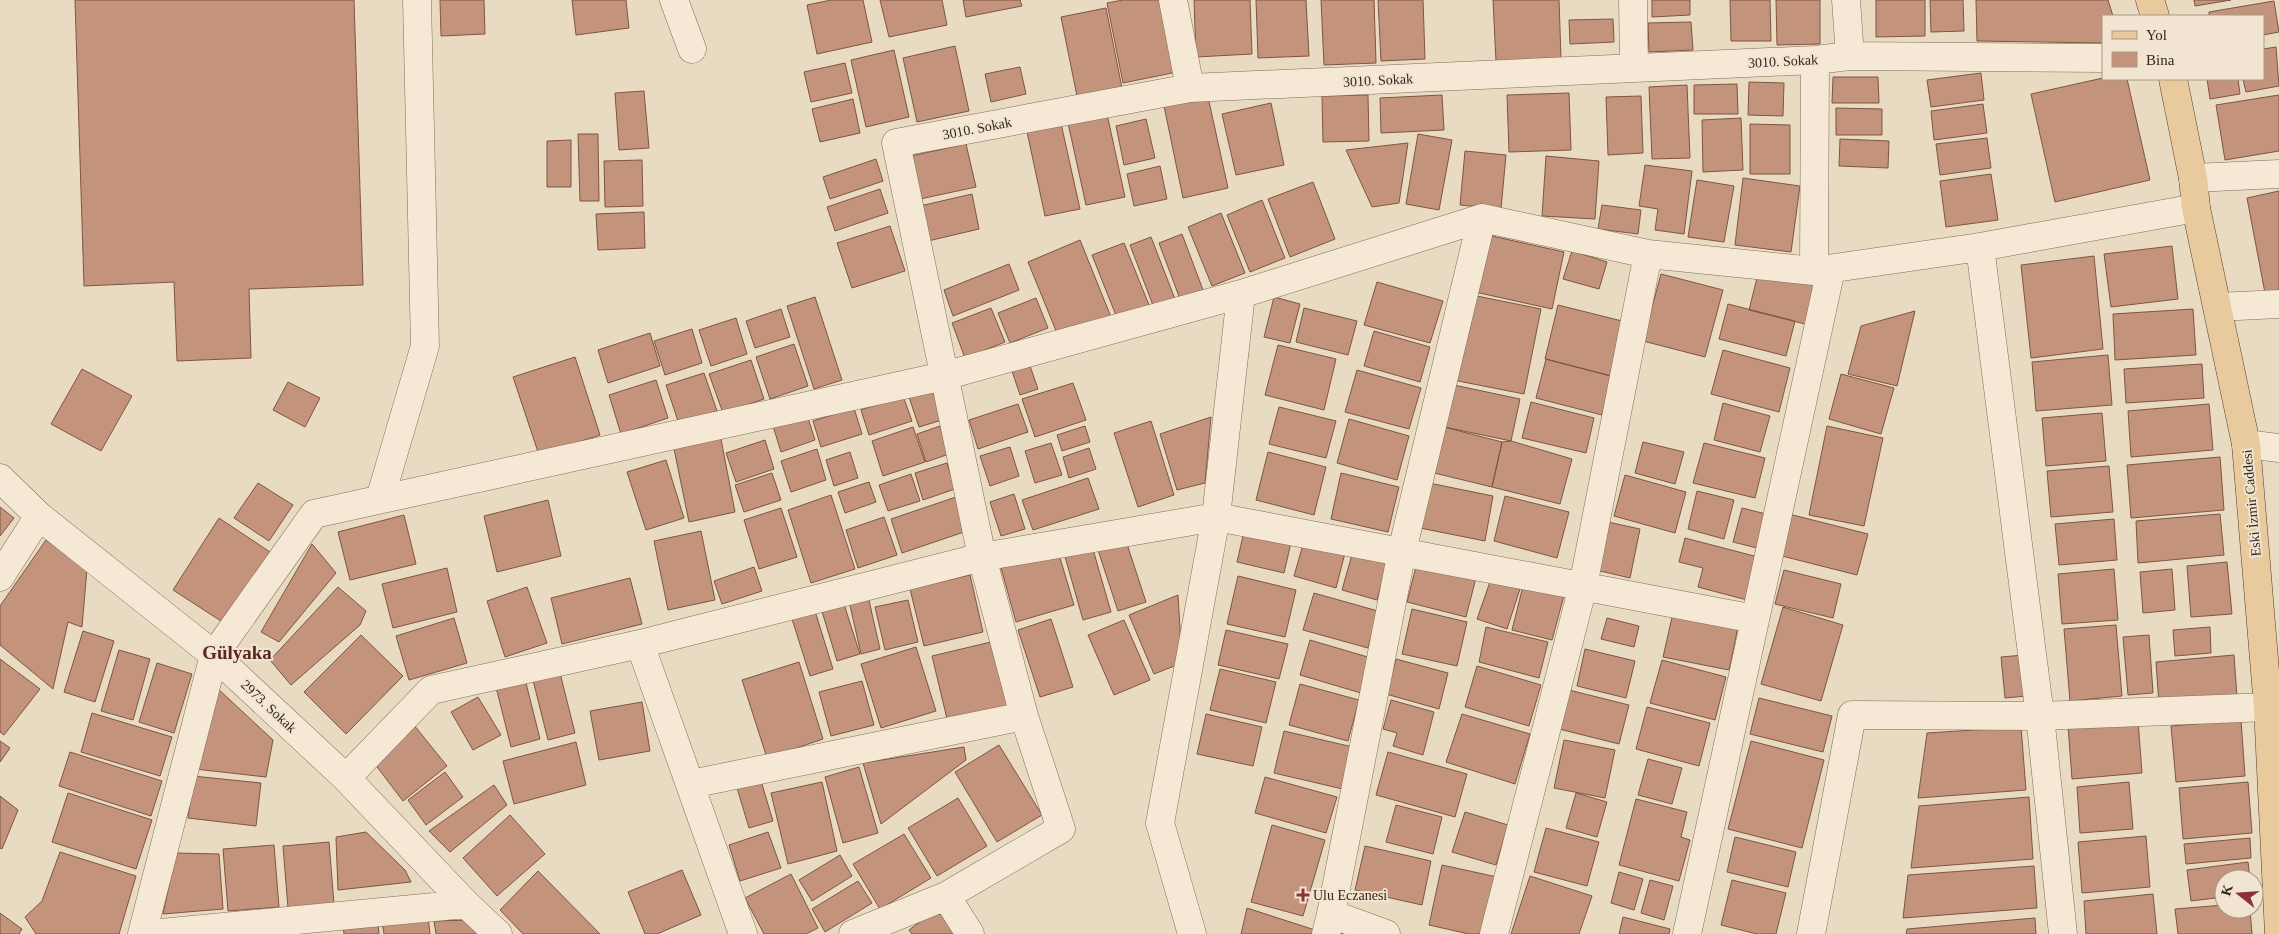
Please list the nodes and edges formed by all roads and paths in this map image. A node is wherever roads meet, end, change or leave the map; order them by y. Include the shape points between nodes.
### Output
1 (417, 0) edge
2 (674, 0) edge
3 (1173, 0) edge
4 (1632, 0) edge
5 (1846, 0) edge
6 (2150, 0) edge
7 (2155, 15) edge
8 (692, 49) dead end
9 (1850, 56) junction
10 (2102, 58) edge
11 (1815, 60) junction
12 (1634, 68) junction
13 (2173, 80) edge
14 (1190, 88) junction
15 (2279, 174) edge
16 (2193, 178) junction
17 (2196, 208) junction
18 (1482, 218) junction
19 (1980, 247) junction
20 (1648, 254) junction
21 (1822, 270) junction
22 (1241, 294) junction
23 (2279, 304) edge
24 (2218, 307) junction
25 (944, 376) junction
26 (2246, 444) junction
27 (2279, 448) edge
28 (0, 478) edge
29 (380, 498) junction
30 (39, 516) junction
31 (1216, 517) junction
32 (1402, 551) junction
33 (982, 557) junction
34 (0, 577) edge
35 (1583, 586) junction
36 (1755, 619) junction
37 (640, 644) junction
38 (214, 655) junction
39 (2268, 707) junction
40 (1024, 716) junction
41 (2040, 716) junction
42 (346, 778) junction
43 (691, 784) junction
44 (946, 896) junction
45 (466, 904) junction
46 (1329, 924) edge
47 (142, 934) edge
48 (150, 934) edge
49 (498, 934) edge
50 (743, 934) edge
51 (853, 934) edge
52 (970, 934) edge
53 (1192, 934) edge
54 (1386, 934) edge
55 (1494, 934) edge
56 (1688, 934) edge
57 (1811, 934) edge
58 (2063, 934) edge
59 (2279, 934) edge

1 - 29 street via 425,346
2 - 8 street
3 - 14 street
4 - 12 street
5 - 9 street
6 - 7 main road
9 - 10 street, 3010. Sokak
9 - 11 street, 3010. Sokak
11 - 12 street, 3010. Sokak
11 - 21 street
12 - 14 street, 3010. Sokak
13 - 16 main road, Eski İzmir Caddesi
14 - 25 street, 3010. Sokak via 896,143
15 - 16 street
16 - 17 main road, Eski İzmir Caddesi
17 - 19 street
17 - 24 main road, Eski İzmir Caddesi
18 - 20 street
18 - 22 street
18 - 32 street
19 - 21 street
19 - 41 street
20 - 21 street
20 - 35 street
21 - 36 street
22 - 25 street
22 - 31 street
23 - 24 street
24 - 26 main road, Eski İzmir Caddesi
25 - 29 street
25 - 33 street
26 - 27 street
26 - 39 main road, Eski İzmir Caddesi
28 - 30 street, 2973. Sokak
29 - 38 street via 314,514
30 - 34 street
30 - 38 street, 2973. Sokak
31 - 32 street
31 - 33 street
31 - 53 street via 1160,823
32 - 35 street
32 - 46 street
33 - 37 street
33 - 40 street
35 - 36 street
35 - 55 street
36 - 56 street
37 - 42 street via 431,690
37 - 43 street
38 - 42 street, 2973. Sokak
38 - 47 street
39 - 41 street
39 - 59 main road, Eski İzmir Caddesi
40 - 43 street
40 - 44 street via 1061,828
41 - 57 street via 1852,716
41 - 58 street
42 - 45 street, 2973. Sokak
43 - 50 street
44 - 51 street
44 - 52 street
45 - 48 street
45 - 49 street, 2973. Sokak
46 - 54 street

